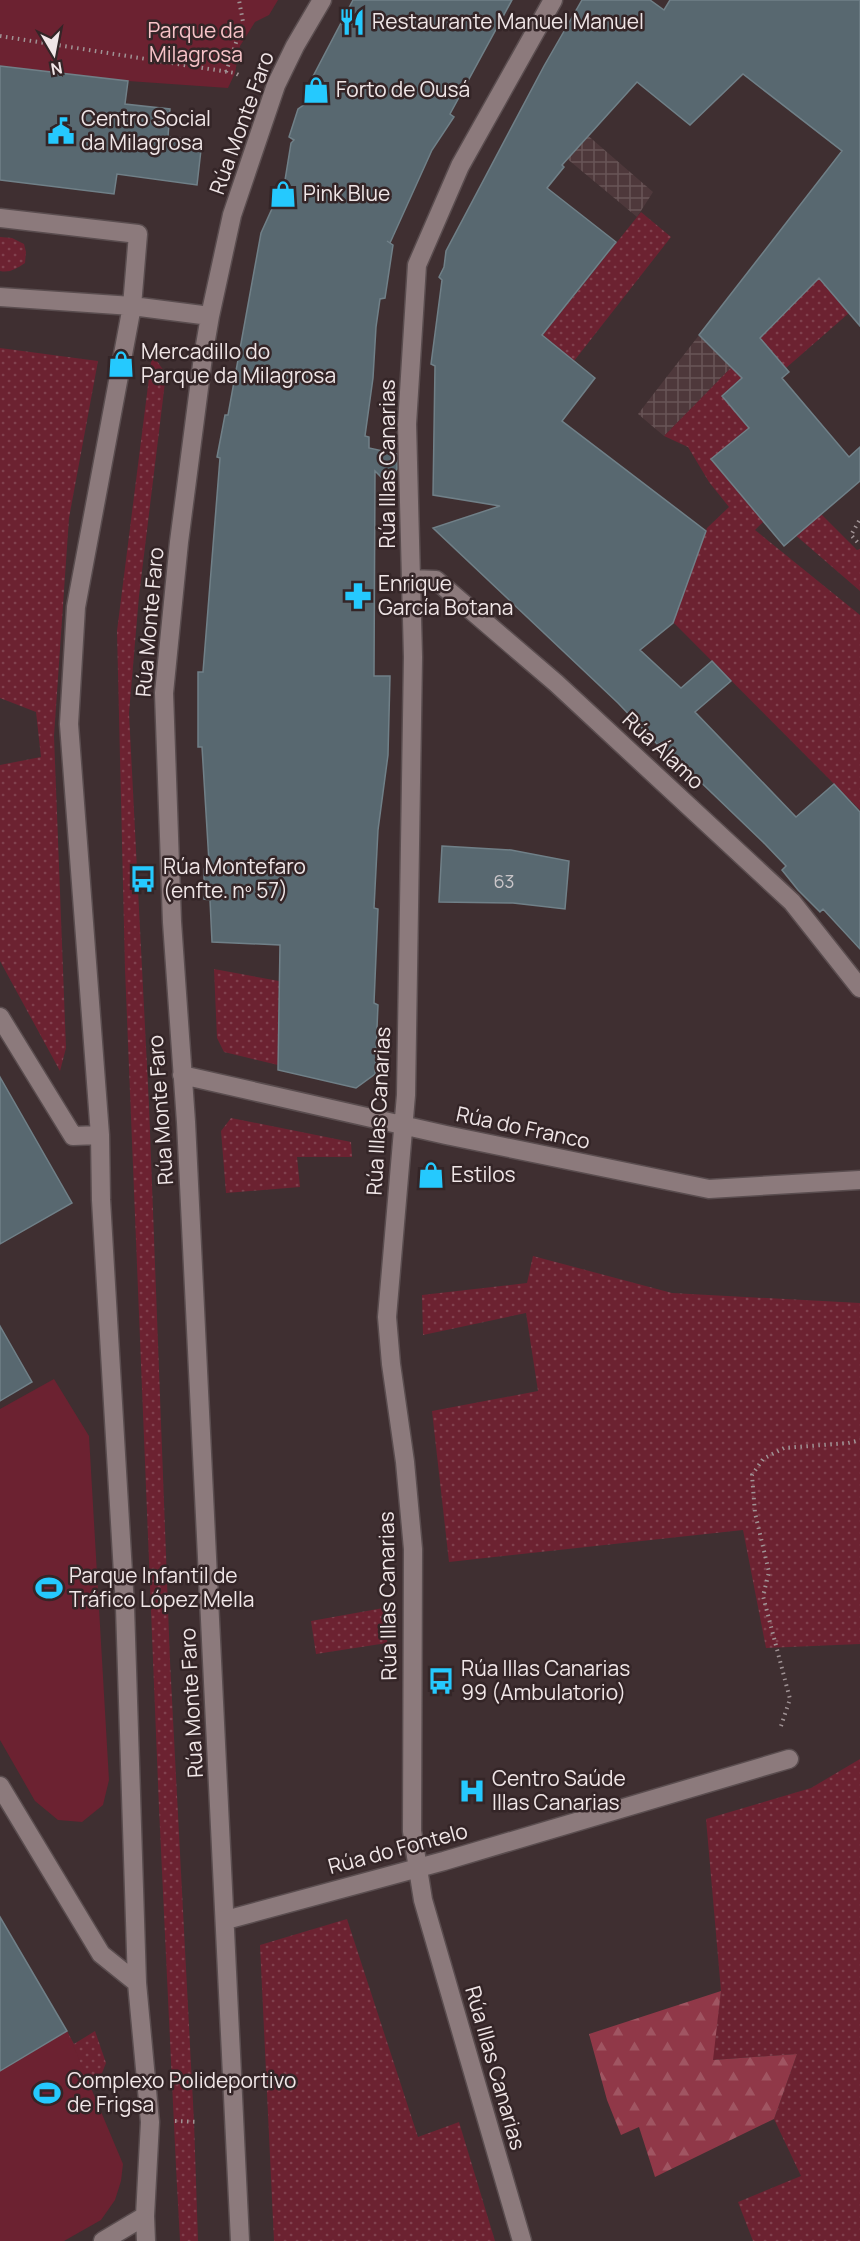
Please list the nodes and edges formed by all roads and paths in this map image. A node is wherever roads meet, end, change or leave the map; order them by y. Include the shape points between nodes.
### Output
1 (239, 0) edge
2 (322, 0) edge
3 (553, 0) edge
4 (0, 36) edge
5 (226, 72) junction
6 (242, 77) dead end
7 (0, 218) edge
8 (0, 297) edge
9 (132, 306) junction
10 (210, 316) junction
11 (859, 520) edge
12 (860, 545) edge
13 (412, 579) junction
14 (860, 988) edge
15 (0, 1017) edge
16 (182, 1075) junction
17 (404, 1125) junction
18 (100, 1135) junction
19 (860, 1180) edge
20 (860, 1440) edge
21 (782, 1726) dead end
22 (789, 1759) dead end
23 (0, 1786) edge
24 (416, 1867) junction
25 (226, 1920) junction
26 (137, 1983) junction
27 (174, 2121) dead end
28 (198, 2121) dead end
29 (145, 2216) junction
30 (103, 2241) edge
31 (146, 2241) edge
32 (240, 2241) edge
33 (522, 2241) edge

1 - 5 path via 243,22
2 - 10 street, Rúa Monte Faro via 276,85 232,215
3 - 13 street, Rúa Illas Canarias via 460,166 417,265 407,424
4 - 5 path
5 - 6 path
7 - 9 street via 138,234
8 - 9 street
9 - 10 street
9 - 18 street via 76,608 69,724
10 - 16 street, Rúa Monte Faro via 179,542 164,693
11 - 12 path via 851,535
13 - 14 street, Rúa Álamo via 436,580 556,683 792,902
13 - 17 street, Rúa Illas Canarias
15 - 18 street via 73,1136
16 - 17 street, Rúa do Franco
16 - 25 street, Rúa Monte Faro
17 - 19 street, Rúa do Franco via 709,1189
17 - 24 street, Rúa Illas Canarias via 387,1317 413,1549 412,1830
18 - 26 street via 125,1607
20 - 21 path via 784,1448 763,1459 752,1475 755,1513 769,1572 763,1596 789,1699
22 - 24 street, Rúa do Fontelo
23 - 26 street via 101,1954
24 - 25 street, Rúa do Fontelo
24 - 33 street, Rúa Illas Canarias
25 - 32 street, Rúa Monte Faro
26 - 29 street via 150,2122
27 - 28 path
29 - 30 street
29 - 31 street

